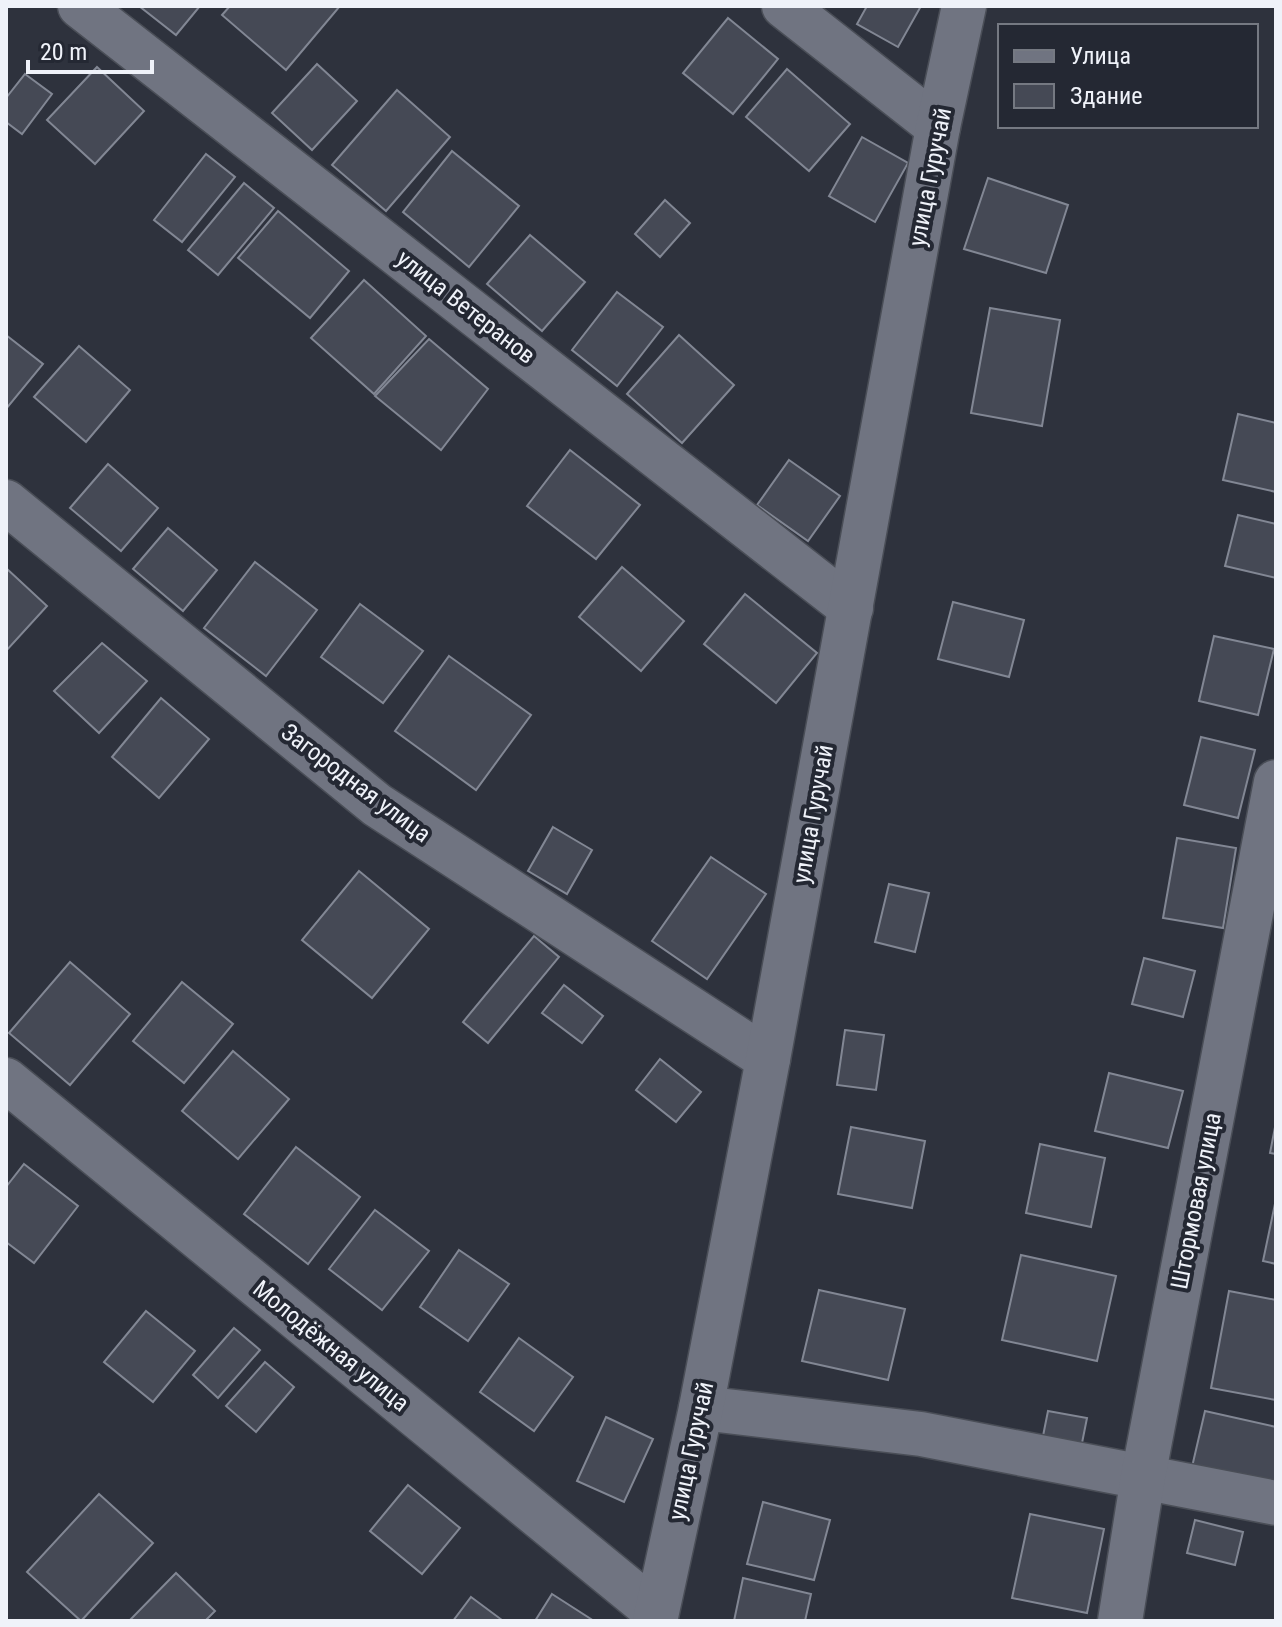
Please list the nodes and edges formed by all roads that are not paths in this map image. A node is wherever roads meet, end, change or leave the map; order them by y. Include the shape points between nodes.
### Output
1 (80, 6) edge
2 (784, 6) edge
3 (964, 6) edge
4 (938, 127) junction
5 (6, 502) edge
6 (851, 608) junction
7 (1276, 782) edge
8 (768, 1059) junction
9 (6, 1080) edge
10 (701, 1408) junction
11 (1143, 1477) junction
12 (1276, 1503) edge
13 (656, 1616) edge
14 (1120, 1621) edge

1 - 6 street, улица Ветеранов
2 - 4 street
3 - 4 street, улица Гуручай
4 - 6 street, улица Гуручай
5 - 8 street, Загородная улица via 377,805
6 - 8 street, улица Гуручай
7 - 11 street, Штормовая улица
8 - 10 street, улица Гуручай
9 - 13 street, Молодёжная улица
10 - 11 street via 921,1434
10 - 13 street, улица Гуручай
11 - 12 street
11 - 14 street, Штормовая улица

